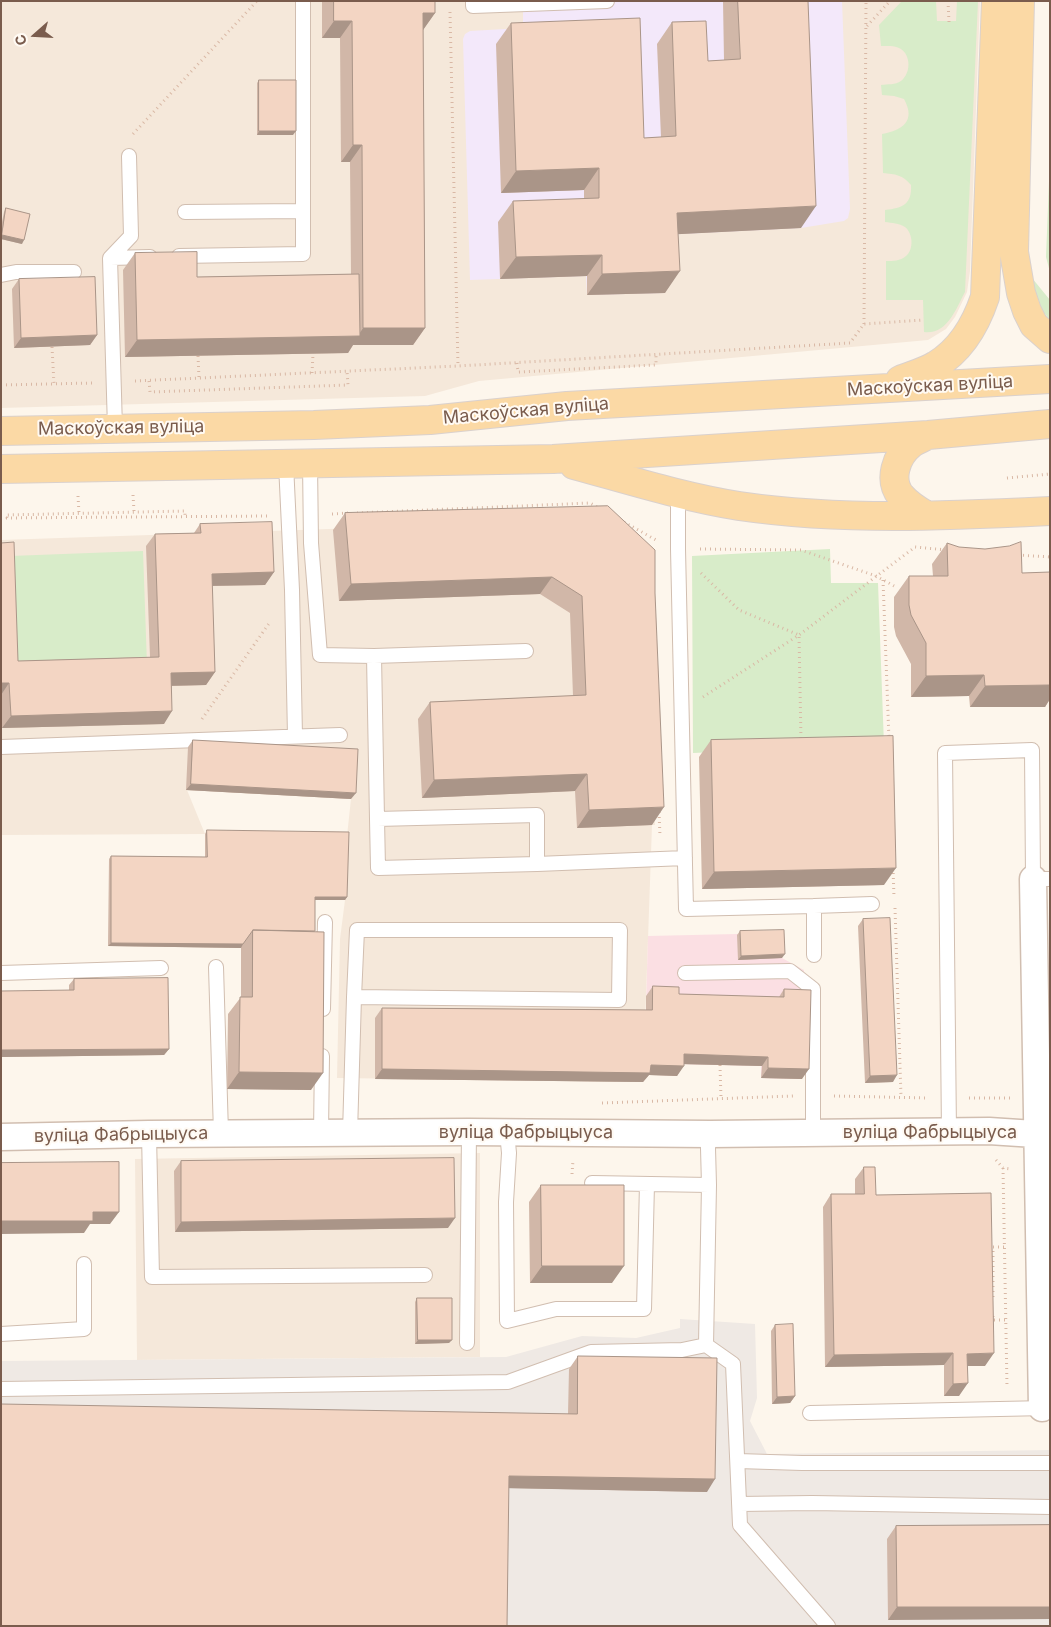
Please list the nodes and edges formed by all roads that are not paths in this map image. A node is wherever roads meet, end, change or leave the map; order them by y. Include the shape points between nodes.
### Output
1 (303, 1) edge
2 (473, 1) edge
3 (608, 1) edge
4 (996, 1) edge
5 (1020, 1) edge
6 (129, 156) road end
7 (303, 210) junction
8 (185, 212) dead end
9 (110, 258) junction
10 (74, 272) dead end
11 (1, 275) edge
12 (1050, 339) edge
13 (1050, 380) edge
14 (880, 388) junction
15 (1050, 424) edge
16 (115, 428) junction
17 (1, 431) edge
18 (928, 435) junction
19 (553, 459) junction
20 (298, 463) junction
21 (1, 469) edge
22 (678, 494) junction
23 (1050, 511) edge
24 (926, 515) junction
25 (526, 651) dead end
26 (374, 656) junction
27 (340, 734) dead end
28 (295, 736) junction
29 (1, 747) edge
30 (377, 819) junction
31 (685, 858) junction
32 (537, 864) junction
33 (1041, 879) edge
34 (872, 904) edge
35 (814, 906) junction
36 (325, 922) dead end
37 (814, 955) dead end
38 (216, 967) dead end
39 (161, 968) dead end
40 (1, 973) edge
41 (685, 973) dead end
42 (354, 997) junction
43 (323, 1018) edge
44 (323, 1047) edge
45 (321, 1132) junction
46 (469, 1132) junction
47 (507, 1132) junction
48 (949, 1132) junction
49 (221, 1133) junction
50 (350, 1133) junction
51 (149, 1134) junction
52 (710, 1134) junction
53 (813, 1134) junction
54 (1044, 1134) edge
55 (1, 1137) edge
56 (592, 1183) edge
57 (647, 1184) junction
58 (709, 1185) junction
59 (84, 1264) dead end
60 (425, 1275) dead end
61 (1, 1334) edge
62 (467, 1344) dead end
63 (706, 1345) junction
64 (1, 1389) edge
65 (1046, 1408) edge
66 (810, 1413) dead end
67 (738, 1461) junction
68 (1050, 1463) edge
69 (739, 1504) junction
70 (1050, 1507) edge
71 (828, 1626) edge

1 - 7 lane
2 - 3 lane via 473,6
4 - 14 main road via 985,297 980,313 957,350 935,366
5 - 12 main road via 1014,252 1021,293 1034,326
6 - 9 lane via 130,236
7 - 8 lane
7 - 9 lane via 303,254
9 - 16 lane
10 - 11 lane
13 - 14 main road, Маскоўская вуліца
14 - 16 main road, Маскоўская вуліца via 567,406 430,420
15 - 18 main road
16 - 17 main road, Маскоўская вуліца
18 - 19 main road
18 - 24 main road via 902,452 895,466 900,494
19 - 20 main road
19 - 22 main road
20 - 21 main road
20 - 26 lane via 311,543 320,655
20 - 28 lane via 292,590
22 - 24 main road via 739,506 812,514
22 - 31 lane
23 - 24 main road
25 - 26 lane
26 - 30 lane
27 - 28 lane
28 - 29 lane
30 - 32 lane via 378,868
30 - 32 lane via 537,815
31 - 32 lane
31 - 35 lane via 686,908
33 - 48 lane via 1032,750 945,753
33 - 54 street
34 - 35 lane
35 - 37 lane
36 - 43 lane
38 - 49 lane
39 - 40 lane
41 - 53 lane via 790,971 813,989
42 - 42 lane via 619,1000 620,930 357,930
42 - 50 lane
44 - 45 lane
45 - 49 street, вуліца Фабрыцыуса
45 - 50 street, вуліца Фабрыцыуса
46 - 47 street, вуліца Фабрыцыуса
46 - 50 street, вуліца Фабрыцыуса
46 - 62 lane
47 - 52 street, вуліца Фабрыцыуса
47 - 57 lane via 507,1321 556,1309 644,1309
48 - 53 street, вуліца Фабрыцыуса
48 - 54 street, вуліца Фабрыцыуса
49 - 51 street, вуліца Фабрыцыуса
51 - 55 street, вуліца Фабрыцыуса
51 - 60 lane via 152,1277
52 - 53 street, вуліца Фабрыцыуса
52 - 58 lane
54 - 65 street
56 - 57 lane
57 - 58 lane
58 - 63 lane
59 - 61 lane via 84,1329
63 - 64 lane via 682,1350 590,1352 508,1382
63 - 67 lane via 733,1364
65 - 66 lane
67 - 68 lane
67 - 69 lane
69 - 70 lane
69 - 71 lane via 740,1525

